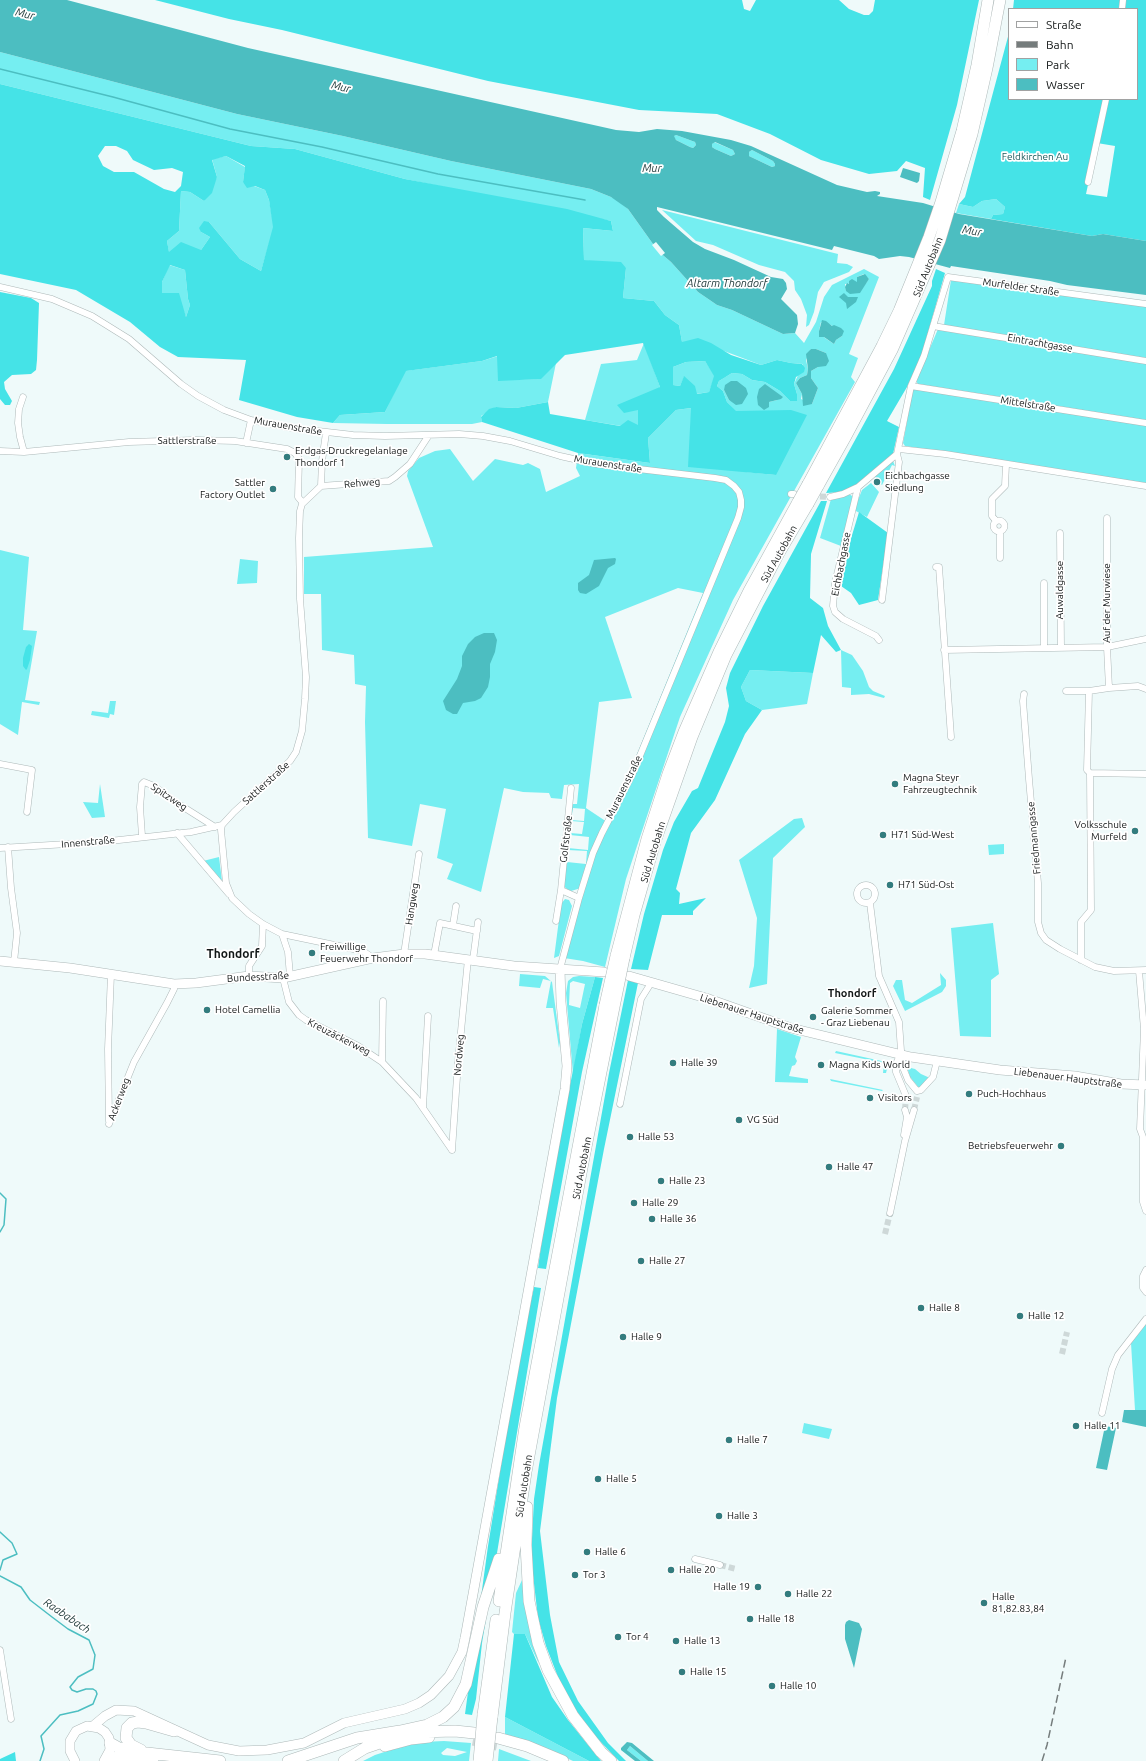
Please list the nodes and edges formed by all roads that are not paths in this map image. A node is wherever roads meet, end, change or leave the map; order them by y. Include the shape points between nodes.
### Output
1 (988, 0) edge
2 (1000, 0) edge
3 (1106, 100) edge
4 (1088, 182) dead end
5 (947, 203) junction
6 (0, 287) edge
7 (1146, 304) edge
8 (933, 326) junction
9 (1146, 361) edge
10 (911, 386) junction
11 (23, 397) dead end
12 (251, 420) junction
13 (1146, 423) edge
14 (326, 433) junction
15 (429, 435) junction
16 (246, 443) junction
17 (0, 451) edge
18 (24, 452) junction
19 (898, 452) junction
20 (1006, 464) junction
21 (321, 486) junction
22 (1146, 486) edge
23 (858, 488) junction
24 (830, 497) tunnel mouth
25 (302, 504) junction
26 (1107, 518) dead end
27 (1060, 533) dead end
28 (1000, 558) dead end
29 (936, 566) dead end
30 (1044, 583) dead end
31 (882, 600) dead end
32 (1146, 639) edge
33 (879, 640) dead end
34 (1044, 647) junction
35 (1107, 647) junction
36 (1061, 648) junction
37 (944, 650) junction
38 (1109, 688) junction
39 (1146, 689) edge
40 (1066, 691) dead end
41 (1090, 691) junction
42 (1024, 694) dead end
43 (951, 737) dead end
44 (0, 764) edge
45 (1090, 774) junction
46 (1146, 774) edge
47 (572, 788) dead end
48 (27, 812) dead end
49 (222, 825) junction
50 (215, 827) junction
51 (176, 833) junction
52 (142, 836) junction
53 (8, 847) junction
54 (0, 848) edge
55 (419, 854) dead end
56 (561, 890) junction
57 (232, 898) junction
58 (579, 898) junction
59 (870, 902) dead end
60 (456, 906) dead end
61 (556, 921) dead end
62 (478, 922) dead end
63 (263, 924) junction
64 (452, 925) junction
65 (477, 931) junction
66 (282, 934) junction
67 (404, 954) junction
68 (434, 955) junction
69 (373, 958) junction
70 (470, 960) junction
71 (1080, 960) junction
72 (0, 961) edge
73 (14, 962) junction
74 (560, 969) junction
75 (1146, 970) edge
76 (1139, 971) junction
77 (604, 972) dead end
78 (111, 974) junction
79 (249, 976) junction
80 (628, 976) dead end
81 (286, 977) junction
82 (652, 983) junction
83 (174, 984) junction
84 (383, 1001) dead end
85 (610, 1006) junction
86 (428, 1016) dead end
87 (900, 1055) junction
88 (937, 1061) junction
89 (382, 1062) junction
90 (1144, 1085) edge
91 (906, 1096) tunnel mouth
92 (620, 1104) dead end
93 (423, 1107) junction
94 (905, 1110) tunnel mouth
95 (914, 1110) tunnel mouth
96 (905, 1141) junction
97 (452, 1150) joint
98 (1146, 1211) edge
99 (890, 1213) tunnel mouth
100 (1146, 1270) edge
101 (1146, 1292) edge
102 (1146, 1319) edge
103 (1102, 1413) dead end
104 (526, 1472) junction
105 (508, 1534) junction
106 (695, 1559) dead end
107 (720, 1565) tunnel mouth
108 (0, 1650) edge
109 (124, 1711) junction
110 (488, 1716) junction
111 (11, 1719) dead end
112 (93, 1726) junction
113 (174, 1731) junction
114 (400, 1731) junction
115 (105, 1732) junction
116 (415, 1732) junction
117 (110, 1743) junction
118 (150, 1757) edge
119 (106, 1759) edge
120 (75, 1761) edge
121 (220, 1761) edge
122 (288, 1761) edge
123 (344, 1761) edge
124 (354, 1761) edge
125 (478, 1761) edge
126 (488, 1761) edge
127 (546, 1761) edge
128 (563, 1761) edge
129 (611, 1761) edge

1 - 5 highway, Süd Autobahn via 977,65
2 - 5 highway, Süd Autobahn via 988,68 972,134
3 - 4 street
5 - 85 highway, Süd Autobahn, bridge via 923,269 813,485 798,499 779,553 733,642 692,737 655,842 620,957
6 - 12 street, Murauenstraße via 45,297 92,316 129,339 198,396 224,410
7 - 8 street, Murfelder Straße via 950,276 947,278
8 - 9 street, Eintrachtgasse
8 - 10 street
10 - 13 street, Mittelstraße
10 - 19 street
11 - 18 street via 18,423
12 - 14 street, Murauenstraße
12 - 16 street
14 - 15 street, Murauenstraße
14 - 21 street
15 - 21 street, Rehweg via 402,472 389,481
15 - 58 street, Murauenstraße via 483,436 596,464 715,478 732,484 739,492 741,507 728,544 632,775 593,853
16 - 18 street, Sattlerstraße via 196,440 129,442
16 - 25 street, Sattlerstraße via 287,449 297,454 300,461 299,499
17 - 18 street, Sattlerstraße
19 - 20 street via 945,454
19 - 23 street
19 - 31 street via 899,462
20 - 22 street
20 - 28 street via 1005,486 992,499 992,516 996,522 1004,524 1000,532
21 - 25 street
23 - 24 street
23 - 33 street, Eichbachgasse via 835,582 833,606 835,612 843,619
25 - 49 street, Sattlerstraße via 299,538 300,592 306,677 302,731 296,752 290,761
26 - 35 street, Auf der Murwiese
27 - 36 street, Auwaldgasse
29 - 37 street
30 - 34 street, Auwaldgasse
32 - 35 street
34 - 36 street
34 - 37 street
35 - 36 street
35 - 38 street, Auf der Murwiese
37 - 43 street
38 - 39 street via 1138,686
38 - 41 street
40 - 41 street
41 - 45 street via 1087,770
42 - 71 street, Friedmanngasse via 1038,883 1038,922 1046,940
44 - 48 street via 32,770
45 - 46 street
45 - 71 street via 1091,910 1081,922
47 - 56 street, Golfstraße
49 - 50 street
49 - 57 street via 224,872
50 - 51 street, Innenstraße
50 - 52 street, Spitzweg via 144,782 140,807
51 - 52 street, Innenstraße
51 - 57 street
52 - 53 street, Innenstraße via 101,842
53 - 54 street, Innenstraße
53 - 73 street via 17,932
55 - 67 street, Hangweg
56 - 58 street
56 - 61 street, Golfstraße
57 - 63 street
58 - 74 street, Murauenstraße
59 - 87 street via 879,974 898,1019
60 - 64 street
62 - 65 street, Nordweg
63 - 66 street
63 - 79 street via 262,946 249,966
64 - 65 street
64 - 68 street via 438,925
65 - 70 street, Nordweg
66 - 69 street via 363,951
66 - 81 street, Kreuzäckerweg via 288,952
67 - 68 main road, Bundesstraße
67 - 69 main road, Bundesstraße
68 - 70 main road, Bundesstraße
69 - 81 main road, Bundesstraße
70 - 74 main road, Bundesstraße
70 - 97 street, Nordweg via 458,1062
71 - 76 street, Friedmanngasse via 1095,967 1114,971
72 - 73 main road, Bundesstraße
73 - 78 main road, Bundesstraße
74 - 77 main road
74 - 113 main road via 560,1002 567,1066 565,1089 465,1638 456,1665 440,1687 419,1703 405,1709 344,1723 304,1743 283,1748 252,1751 223,1749
75 - 76 street, Friedmanngasse
76 - 90 street via 1144,1029
78 - 83 main road, Bundesstraße
78 - 83 street, Ackerweg via 108,1048 109,1124 134,1062 167,1003
79 - 81 main road, Bundesstraße
79 - 83 main road, Bundesstraße
80 - 82 main road, Liebenauer Hauptstraße
81 - 89 street, Kreuzäckerweg via 289,1002 301,1018 358,1046
82 - 87 main road, Liebenauer Hauptstraße via 706,998 791,1028
82 - 92 street via 641,999
84 - 89 street
85 - 104 highway, Süd Autobahn
85 - 105 highway, Süd Autobahn via 539,1352
86 - 93 street
87 - 88 main road, Liebenauer Hauptstraße
87 - 88 street via 904,1073 917,1094 933,1077
87 - 91 street via 896,1072
88 - 90 main road, Liebenauer Hauptstraße
89 - 93 street, Kreuzäckerweg
90 - 98 street via 1140,1129 1143,1137 1143,1202
93 - 97 street, Kreuzäckerweg
94 - 96 street
95 - 96 street
96 - 99 street
100 - 101 street via 1143,1288
102 - 103 street via 1118,1355 1112,1369
104 - 110 highway, Süd Autobahn
104 - 129 highway via 529,1601 538,1643 548,1670 573,1716
105 - 110 highway, Süd Autobahn
105 - 114 highway via 483,1607 470,1671 461,1696 443,1717 427,1725
106 - 107 street
108 - 111 street
109 - 112 main road via 111,1712
109 - 113 main road via 140,1713
109 - 115 main road via 109,1720
110 - 125 highway, Süd Autobahn, bridge
110 - 126 highway, Süd Autobahn, bridge
112 - 115 main road
112 - 120 main road via 81,1728 72,1736 69,1746
113 - 118 highway via 138,1722 129,1725 126,1732 128,1743
114 - 116 highway
114 - 122 highway via 358,1738
115 - 117 main road
116 - 123 highway via 365,1748
116 - 124 highway via 455,1730 473,1736 411,1739 380,1748
117 - 118 highway
117 - 119 main road
118 - 119 highway
118 - 121 highway
127 - 128 highway via 498,1741 528,1746

